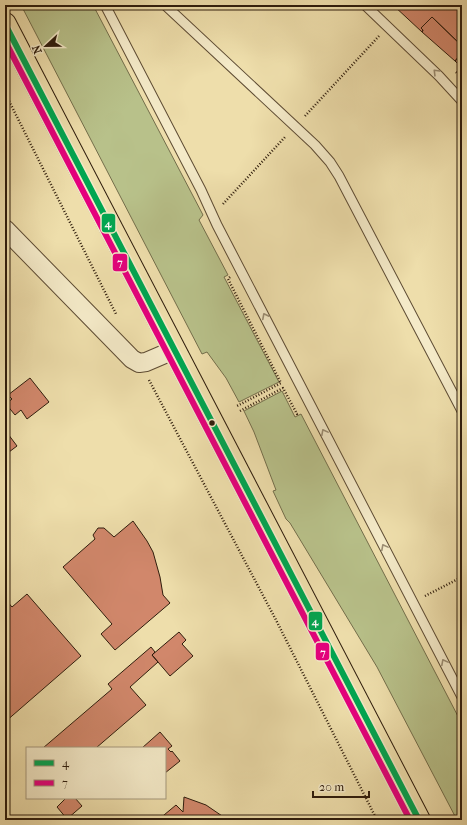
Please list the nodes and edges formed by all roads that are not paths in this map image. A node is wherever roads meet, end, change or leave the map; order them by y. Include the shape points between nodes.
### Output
1 (105, 5) edge
2 (165, 5) edge
3 (365, 5) edge
4 (5, 24) edge
5 (462, 101) edge
6 (8, 238) edge
7 (174, 350) junction
8 (462, 411) edge
9 (462, 697) edge
10 (419, 820) edge

9 -> 1 lane
2 - 8 lane via 330,162
5 -> 3 lane
4 - 7 main road
6 - 7 street via 132,359 146,362
7 - 10 main road

